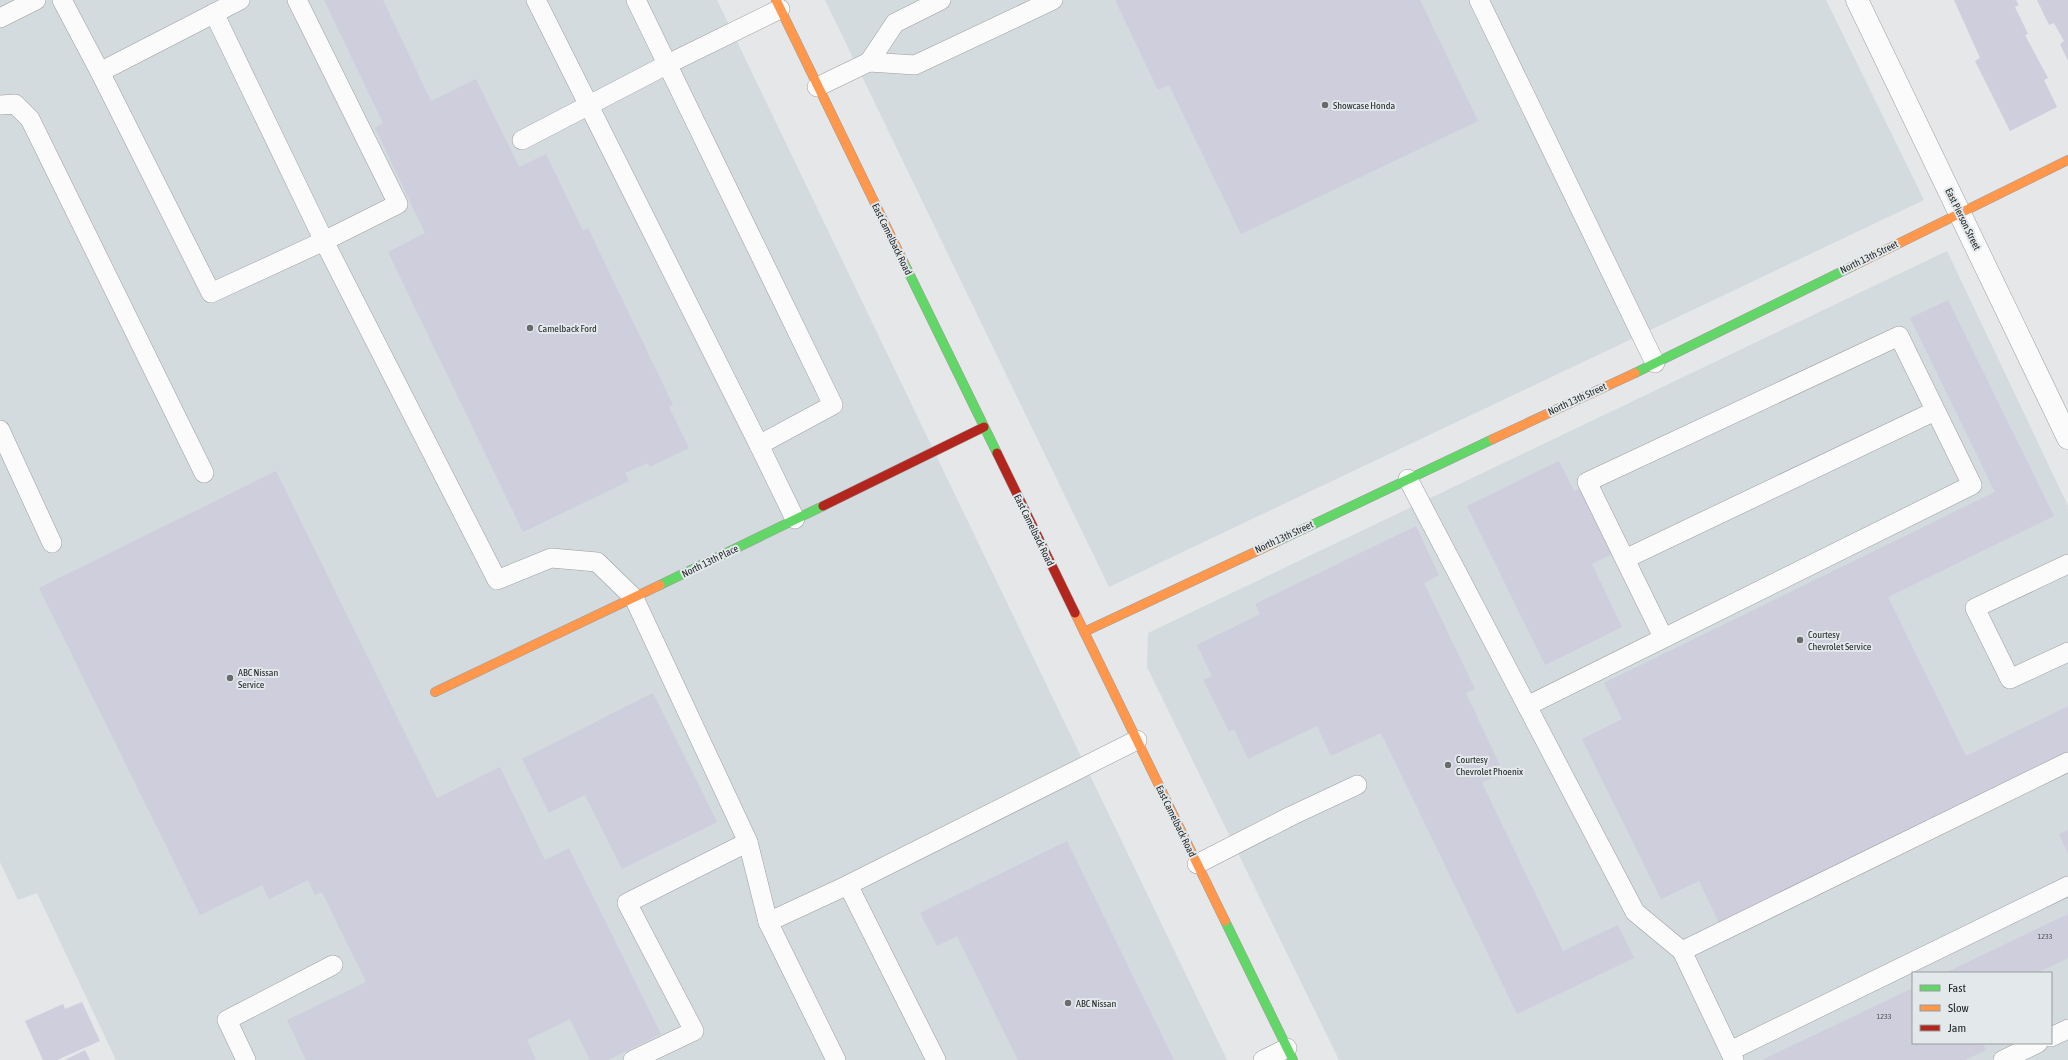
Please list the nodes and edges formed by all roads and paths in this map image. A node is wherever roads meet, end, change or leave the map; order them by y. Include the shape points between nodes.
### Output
1 (36, 0) edge
2 (62, 0) edge
3 (240, 0) edge
4 (297, 0) edge
5 (536, 0) edge
6 (636, 0) edge
7 (941, 0) edge
8 (1053, 0) edge
9 (1479, 0) edge
10 (1857, 0) edge
11 (16, 4) edge
12 (778, 4) edge
13 (214, 13) junction
14 (0, 18) edge
15 (869, 62) junction
16 (668, 64) junction
17 (100, 72) junction
18 (817, 87) junction
19 (0, 105) edge
20 (588, 105) junction
21 (522, 140) dead end
22 (2068, 160) edge
23 (1960, 213) junction
24 (324, 241) junction
25 (1655, 363) junction
26 (1935, 411) junction
27 (984, 427) junction
28 (0, 430) edge
29 (2068, 438) edge
30 (759, 445) junction
31 (0, 466) edge
32 (19, 470) junction
33 (204, 473) dead end
34 (1408, 479) junction
35 (795, 519) junction
36 (52, 543) dead end
37 (1625, 559) junction
38 (2068, 564) edge
39 (634, 598) junction
40 (1084, 632) junction
41 (1663, 637) junction
42 (2068, 652) edge
43 (435, 692) dead end
44 (1527, 706) junction
45 (1137, 740) junction
46 (2068, 762) edge
47 (1357, 785) dead end
48 (748, 842) junction
49 (1197, 864) junction
50 (848, 885) junction
51 (2068, 886) edge
52 (768, 922) junction
53 (1682, 951) junction
54 (333, 965) dead end
55 (2068, 1029) edge
56 (2052, 1037) edge
57 (2036, 1044) edge
58 (1290, 1054) edge
59 (1732, 1056) edge
60 (246, 1060) edge
61 (633, 1060) edge
62 (836, 1060) edge
63 (936, 1060) edge
64 (1263, 1060) edge
65 (2002, 1060) edge

1 - 11 lane
2 - 17 lane
3 - 13 lane
4 - 24 lane via 398,204
5 - 20 lane
6 - 16 lane
7 - 15 lane via 895,23
8 - 15 lane via 915,65
9 - 25 lane
10 - 23 street, East Pierson Street
11 - 14 lane
12 - 16 lane
12 - 18 street, East Camelback Road
13 - 17 lane
13 - 24 lane
15 - 18 lane
16 - 20 lane
16 - 30 lane via 833,405
17 - 24 lane via 211,293
18 - 27 street, East Camelback Road
19 - 33 lane via 15,104 30,119
20 - 21 lane
20 - 30 lane
22 - 23 street, North 13th Street
23 - 25 street, North 13th Street
23 - 29 street, East Pierson Street
24 - 39 lane via 497,580 551,558 597,562
25 - 34 street, North 13th Street
26 - 37 lane
26 - 37 lane via 1899,336 1587,482
26 - 41 lane via 1972,485
27 - 35 street, North 13th Place
27 - 40 street, East Camelback Road
28 - 32 lane
30 - 35 lane
31 - 32 lane
32 - 36 lane
34 - 40 street, North 13th Street
34 - 44 lane
35 - 39 street, North 13th Place
37 - 41 lane
38 - 42 lane via 1975,608 2010,679
39 - 43 street, North 13th Place
39 - 48 lane
40 - 45 street, East Camelback Road
41 - 44 lane
44 - 53 lane via 1635,912
45 - 49 street, East Camelback Road
45 - 50 lane
46 - 53 lane
47 - 49 lane
48 - 52 lane
48 - 61 lane via 627,903 694,1032
49 - 58 street, East Camelback Road
50 - 52 lane
50 - 63 lane
51 - 59 lane
52 - 62 lane
53 - 59 lane
54 - 60 lane via 227,1020
55 - 56 lane
57 - 65 lane
58 - 64 lane

